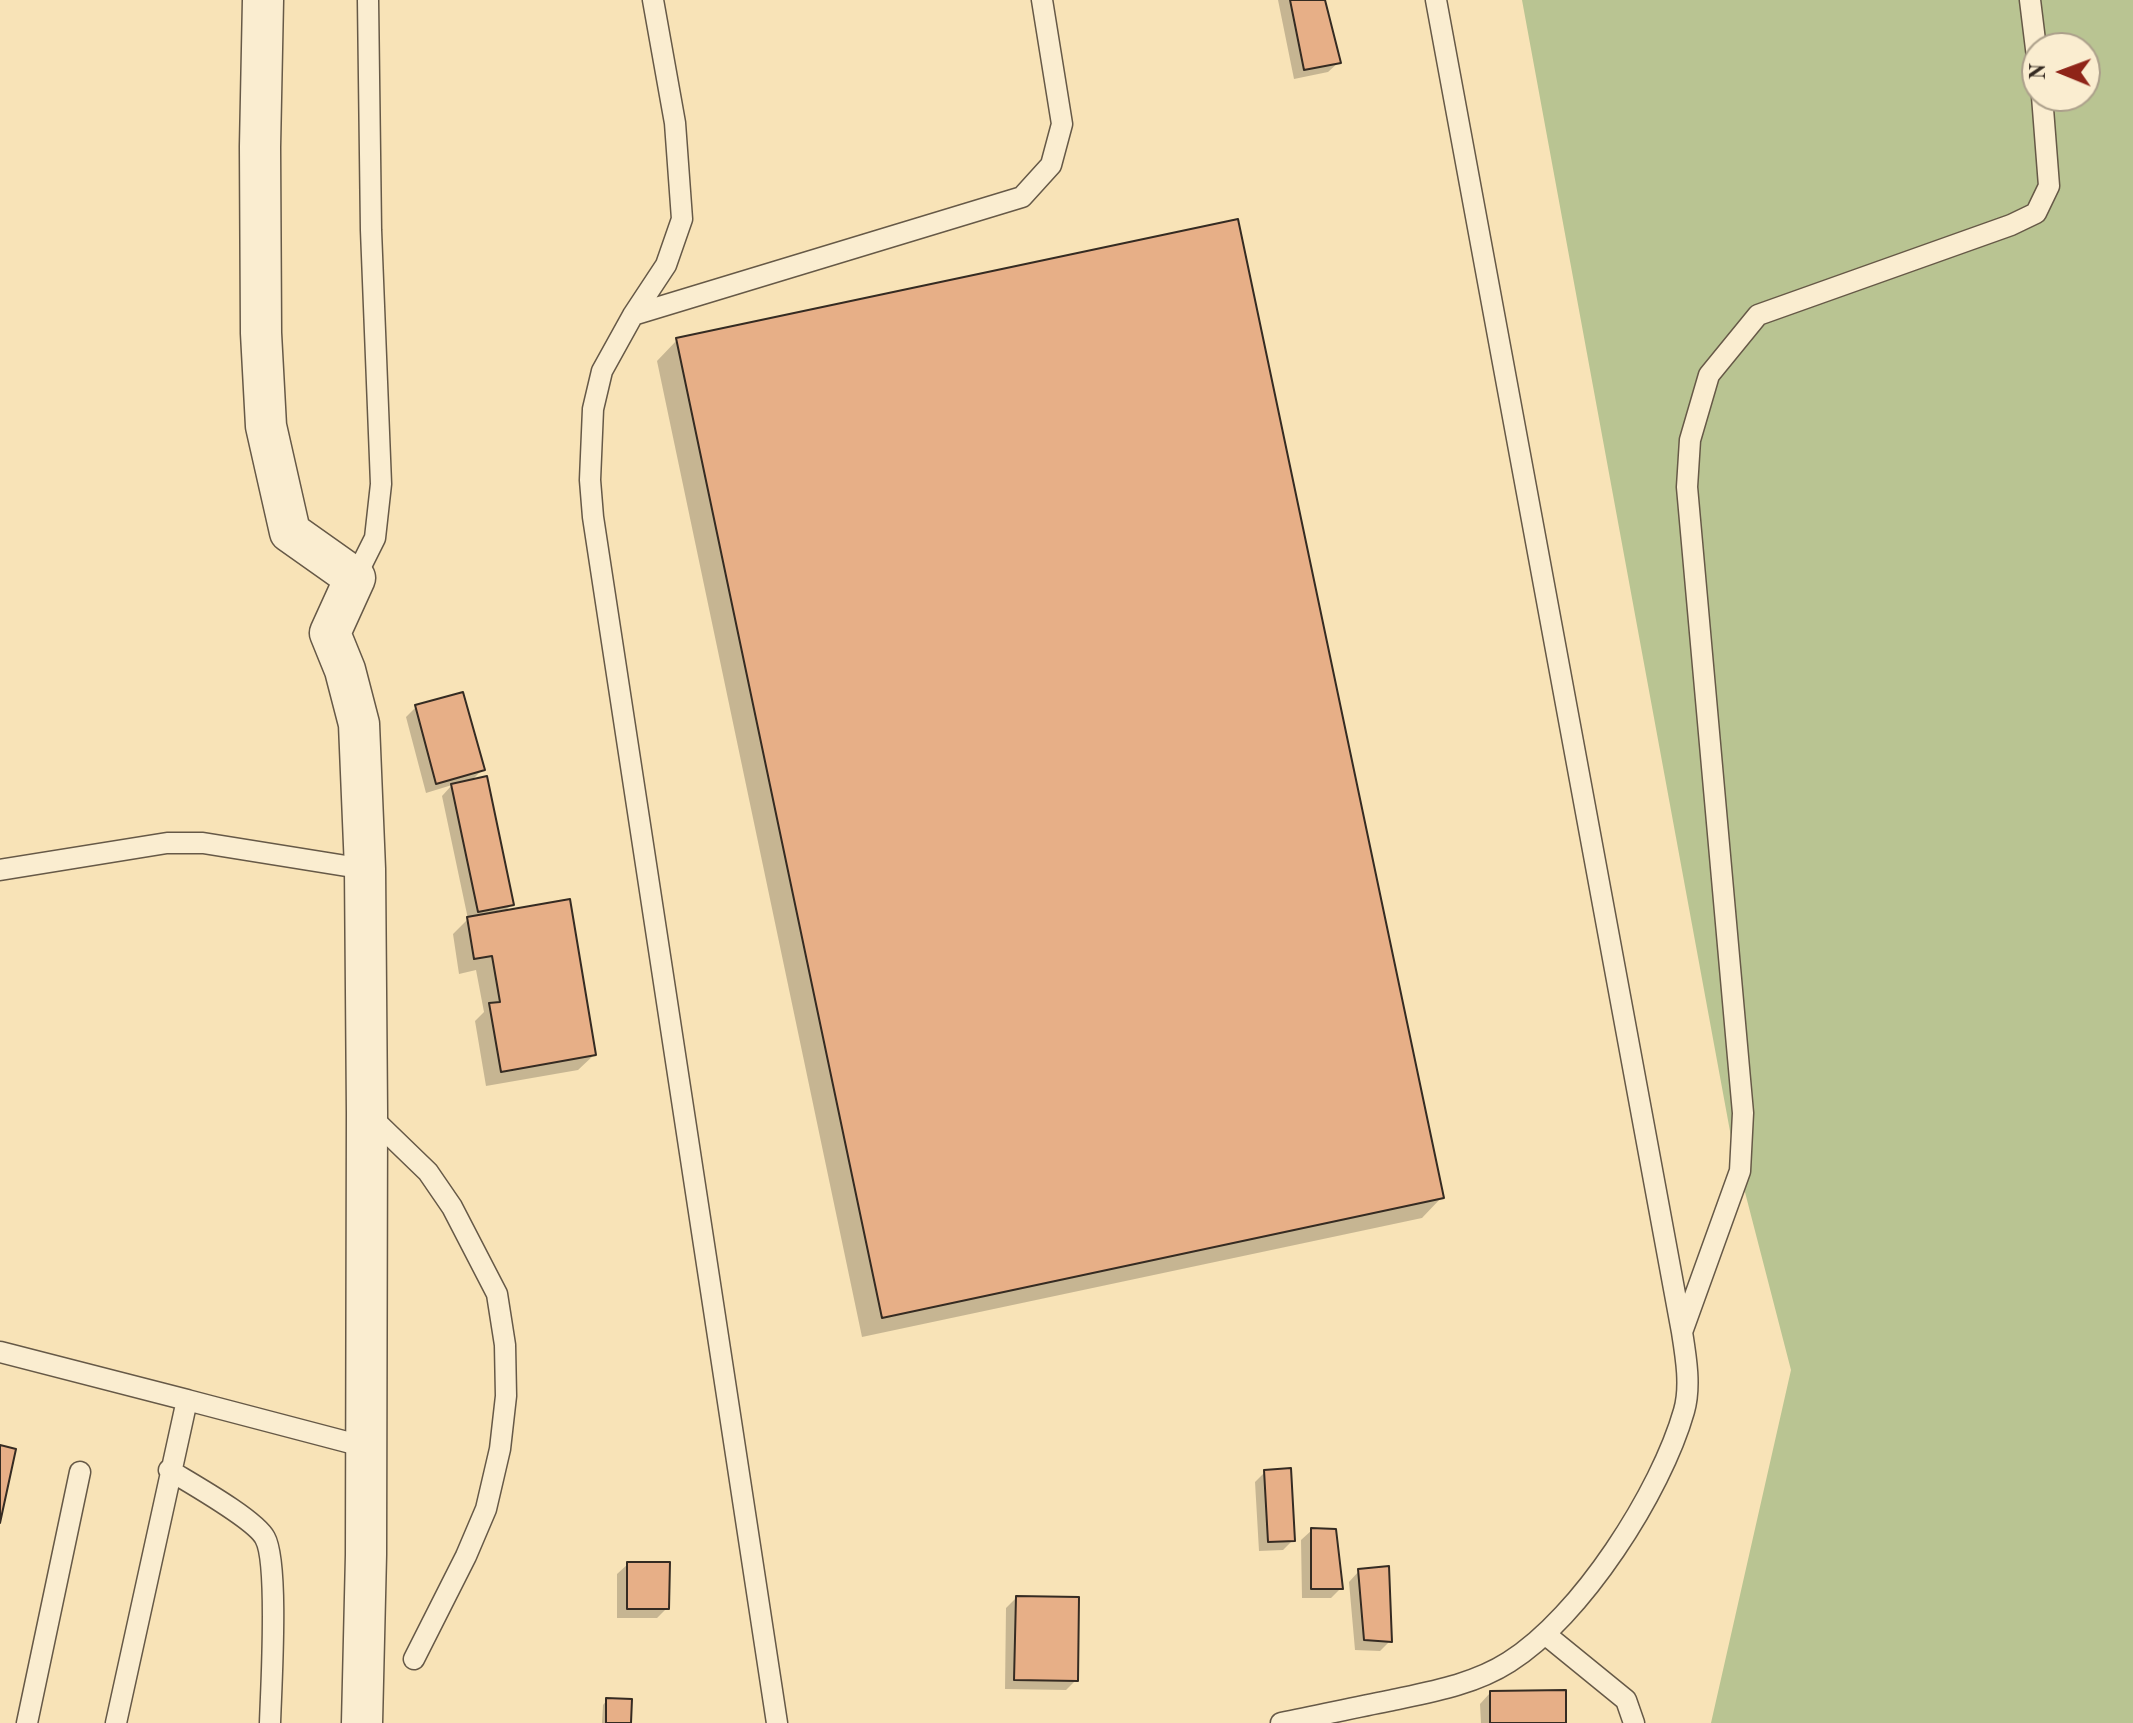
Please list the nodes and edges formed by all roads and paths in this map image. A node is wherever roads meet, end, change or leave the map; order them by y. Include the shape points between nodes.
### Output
1 (263, 0) edge
2 (368, 0) edge
3 (653, 0) edge
4 (1042, 0) edge
5 (1436, 0) edge
6 (2030, 0) edge
7 (2034, 32) edge
8 (2043, 112) edge
9 (633, 315) junction
10 (355, 578) junction
11 (365, 869) junction
12 (0, 870) edge
13 (367, 1113) junction
14 (1682, 1332) junction
15 (0, 1352) edge
16 (187, 1400) junction
17 (366, 1447) junction
18 (169, 1470) junction
19 (80, 1472) dead end
20 (1545, 1634) junction
21 (414, 1659) dead end
22 (27, 1723) edge
23 (116, 1723) edge
24 (270, 1723) edge
25 (362, 1723) edge
26 (777, 1723) edge
27 (1281, 1723) edge
28 (1634, 1723) edge

1 - 10 street via 261,333 266,426 290,532
2 - 10 lane via 381,484 375,538
3 - 9 lane via 675,123 682,219 666,265
4 - 9 lane via 1062,124 1051,165 1022,197
5 - 14 lane
6 - 7 lane
8 - 14 lane via 2049,186 2036,213 1758,315 1709,375 1690,440 1687,487 1743,1113 1740,1171
9 - 26 lane via 602,371 593,409 593,517
10 - 11 street via 330,633 359,724
11 - 12 lane via 203,843 167,843
11 - 13 street
13 - 17 street
13 - 21 lane via 428,1172 452,1207 497,1294 505,1345 500,1449 486,1509
14 - 20 lane via 1685,1408 1657,1481 1596,1576
15 - 16 lane
16 - 17 lane
16 - 18 lane
17 - 25 street
18 - 23 lane
18 - 24 lane via 241,1515 265,1537 272,1570
19 - 22 lane
20 - 27 lane via 1509,1663 1454,1688
20 - 28 lane via 1626,1700

